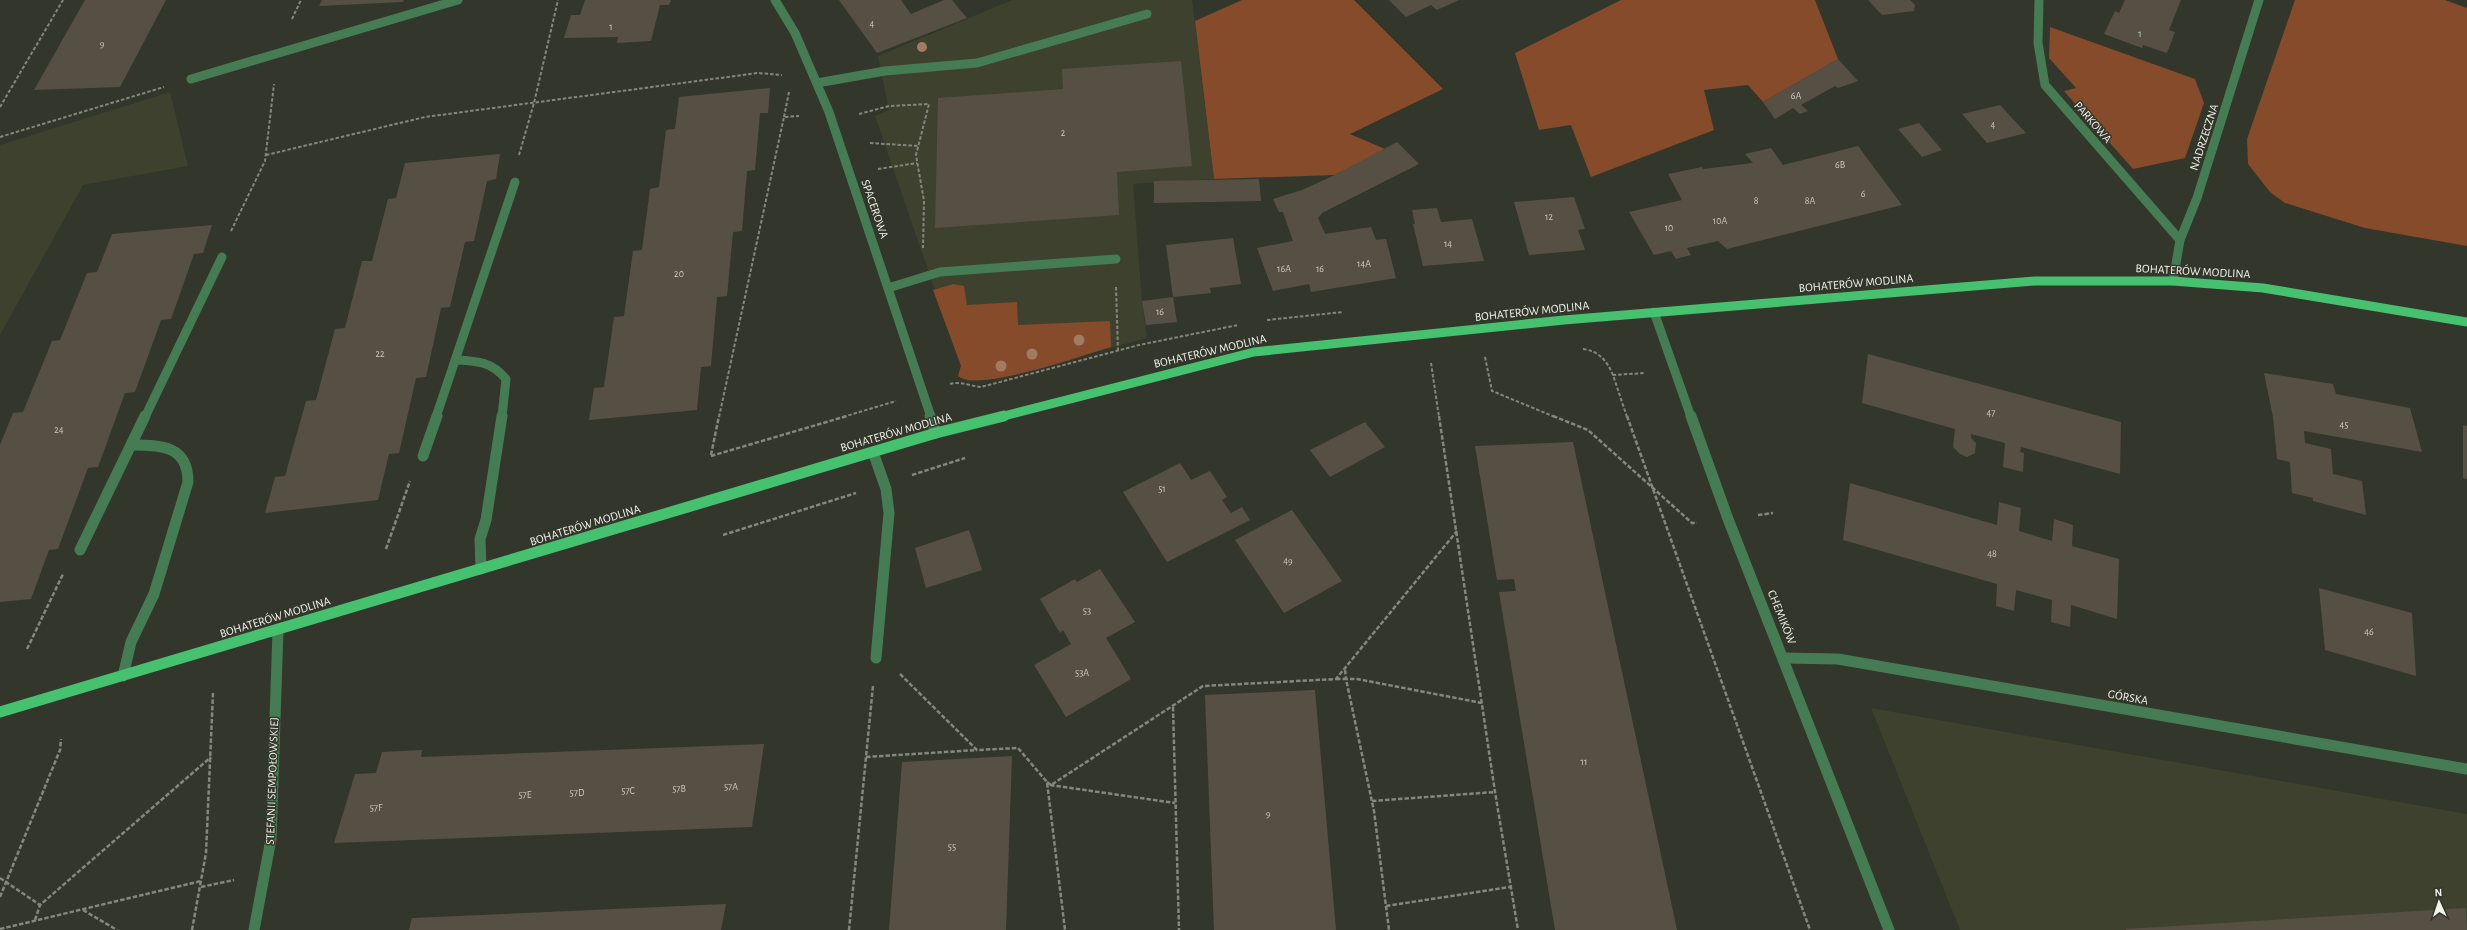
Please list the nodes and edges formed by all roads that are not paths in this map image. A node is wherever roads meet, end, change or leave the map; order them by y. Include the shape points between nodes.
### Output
1 (458, 0) edge
2 (775, 0) edge
3 (2039, 0) edge
4 (2259, 0) edge
5 (1147, 14) dead end
6 (191, 79) road end
7 (817, 83) junction
8 (516, 182) road end
9 (2180, 240) junction
10 (222, 257) road end
11 (1116, 259) road end
12 (2173, 281) junction
13 (888, 288) junction
14 (1654, 312) junction
15 (2467, 322) edge
16 (457, 360) junction
17 (936, 433) junction
18 (132, 445) junction
19 (873, 452) junction
20 (422, 456) road end
21 (80, 550) road end
22 (482, 569) junction
23 (278, 630) junction
24 (876, 658) road end
25 (1784, 658) junction
26 (123, 676) junction
27 (0, 712) edge
28 (2467, 770) edge
29 (254, 930) edge
30 (1889, 930) edge

1 - 6 street
2 - 7 street, SPACEROWA via 795,33
3 - 9 street, PARKOWA via 2036,21 2037,55 2045,86
4 - 9 street, NADRZECZNA via 2197,198
5 - 7 street via 977,63 885,71
7 - 13 street, SPACEROWA
8 - 16 street
9 - 12 street, NADRZECZNA
10 - 18 street
11 - 13 street via 940,272
12 - 14 main road, BOHATERÓW MODLINA via 2035,281
12 - 15 main road, BOHATERÓW MODLINA via 2263,288
13 - 17 street, SPACEROWA
14 - 17 main road, BOHATERÓW MODLINA via 1254,352
14 - 25 street, CHEMIKÓW via 1728,519
16 - 20 street
16 - 22 street via 484,361 498,369 506,379 499,442 486,520 480,539
17 - 19 main road, BOHATERÓW MODLINA
18 - 21 street
18 - 26 street via 170,449 187,462 189,469 188,482 154,594 132,642
19 - 22 main road, BOHATERÓW MODLINA
19 - 24 street via 884,483 889,513
22 - 23 main road, BOHATERÓW MODLINA
23 - 26 main road, BOHATERÓW MODLINA
23 - 29 street, STEFANII SEMPOŁOWSKIEJ via 271,839
25 - 28 street, GÓRSKA via 1838,659
25 - 30 street, CHEMIKÓW
26 - 27 main road, BOHATERÓW MODLINA

